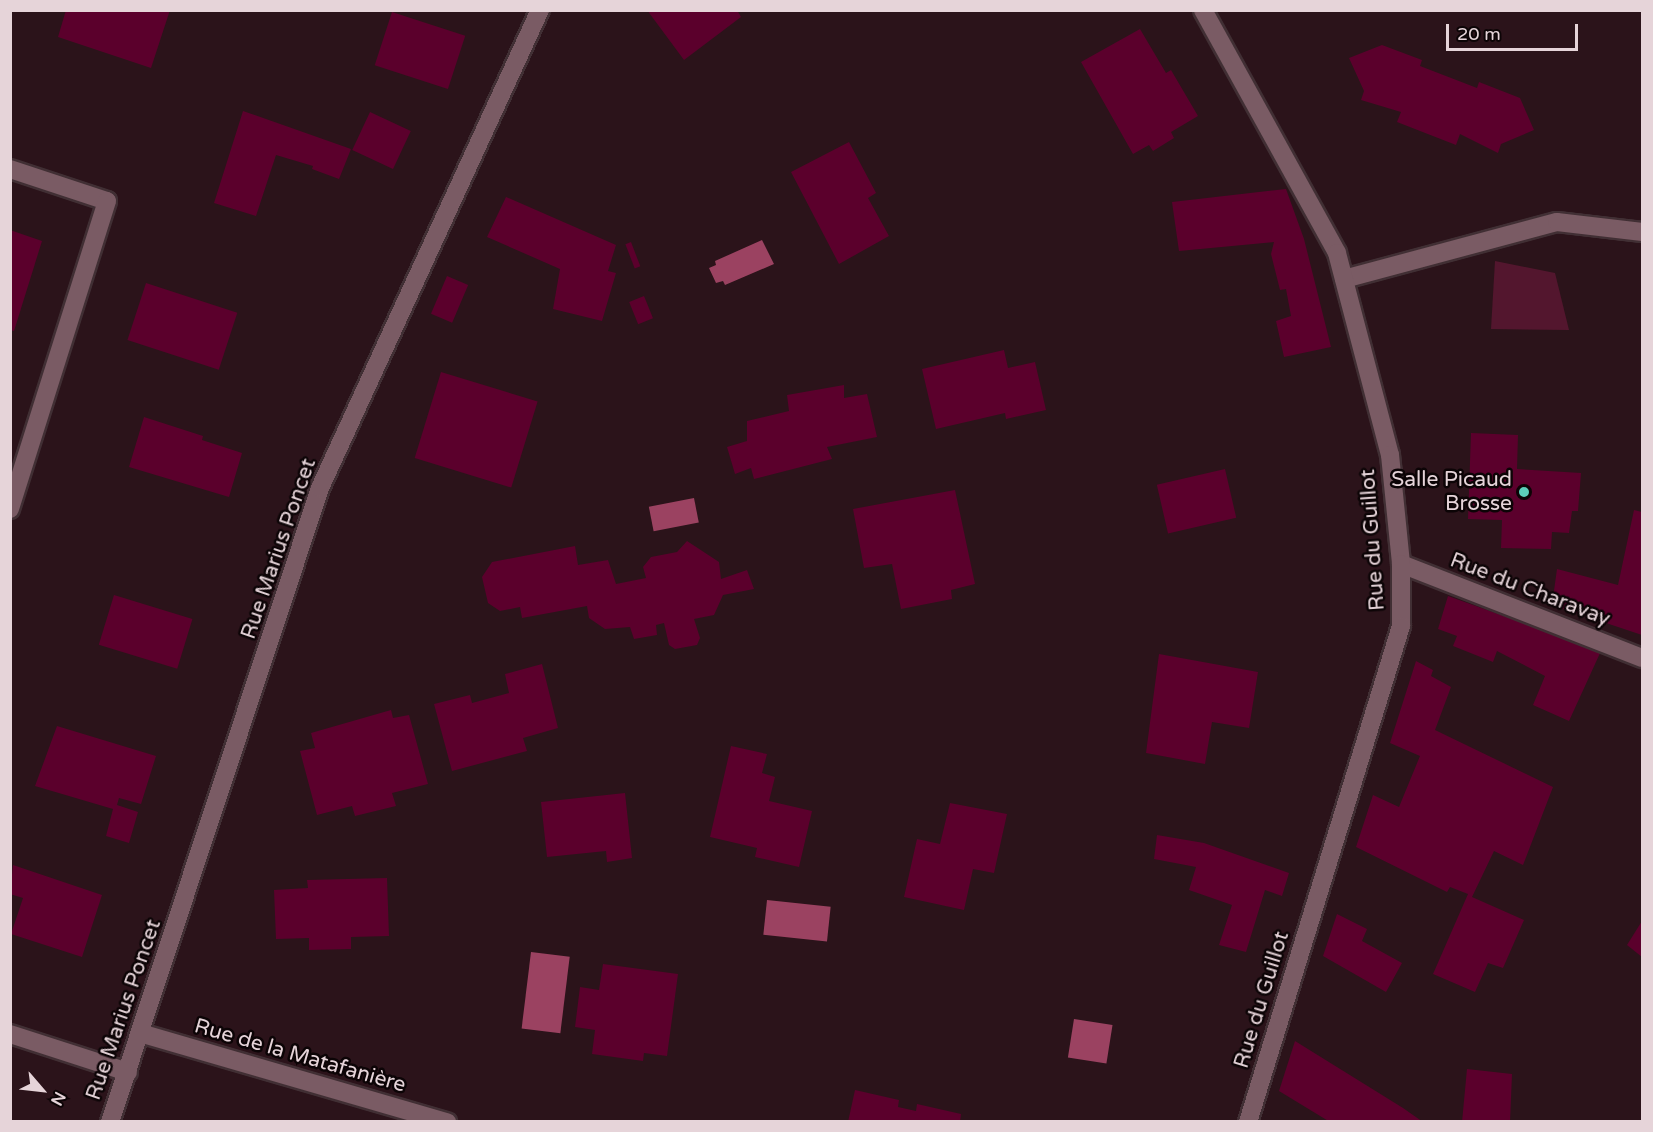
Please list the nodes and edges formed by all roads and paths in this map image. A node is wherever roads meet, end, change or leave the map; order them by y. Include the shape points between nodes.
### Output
1 (540, 10) edge
2 (1203, 10) edge
3 (10, 169) edge
4 (1642, 232) edge
5 (1344, 279) junction
6 (10, 509) edge
7 (1401, 564) junction
8 (1642, 658) edge
9 (140, 1033) junction
10 (10, 1034) edge
11 (128, 1072) junction
12 (110, 1122) edge
13 (447, 1122) edge
14 (1248, 1122) edge

1 - 9 street, Rue Marius Poncet via 320,488
2 - 5 street, Rue du Guillot via 1337,253
3 - 6 street via 107,201
4 - 5 street via 1557,222
5 - 7 street, Rue du Guillot via 1390,455
7 - 8 street, Rue du Charavay
7 - 14 street, Rue du Guillot via 1401,626
9 - 11 street, Rue Marius Poncet
9 - 13 street, Rue de la Matafanière
10 - 11 street
11 - 12 street, Rue Marius Poncet

